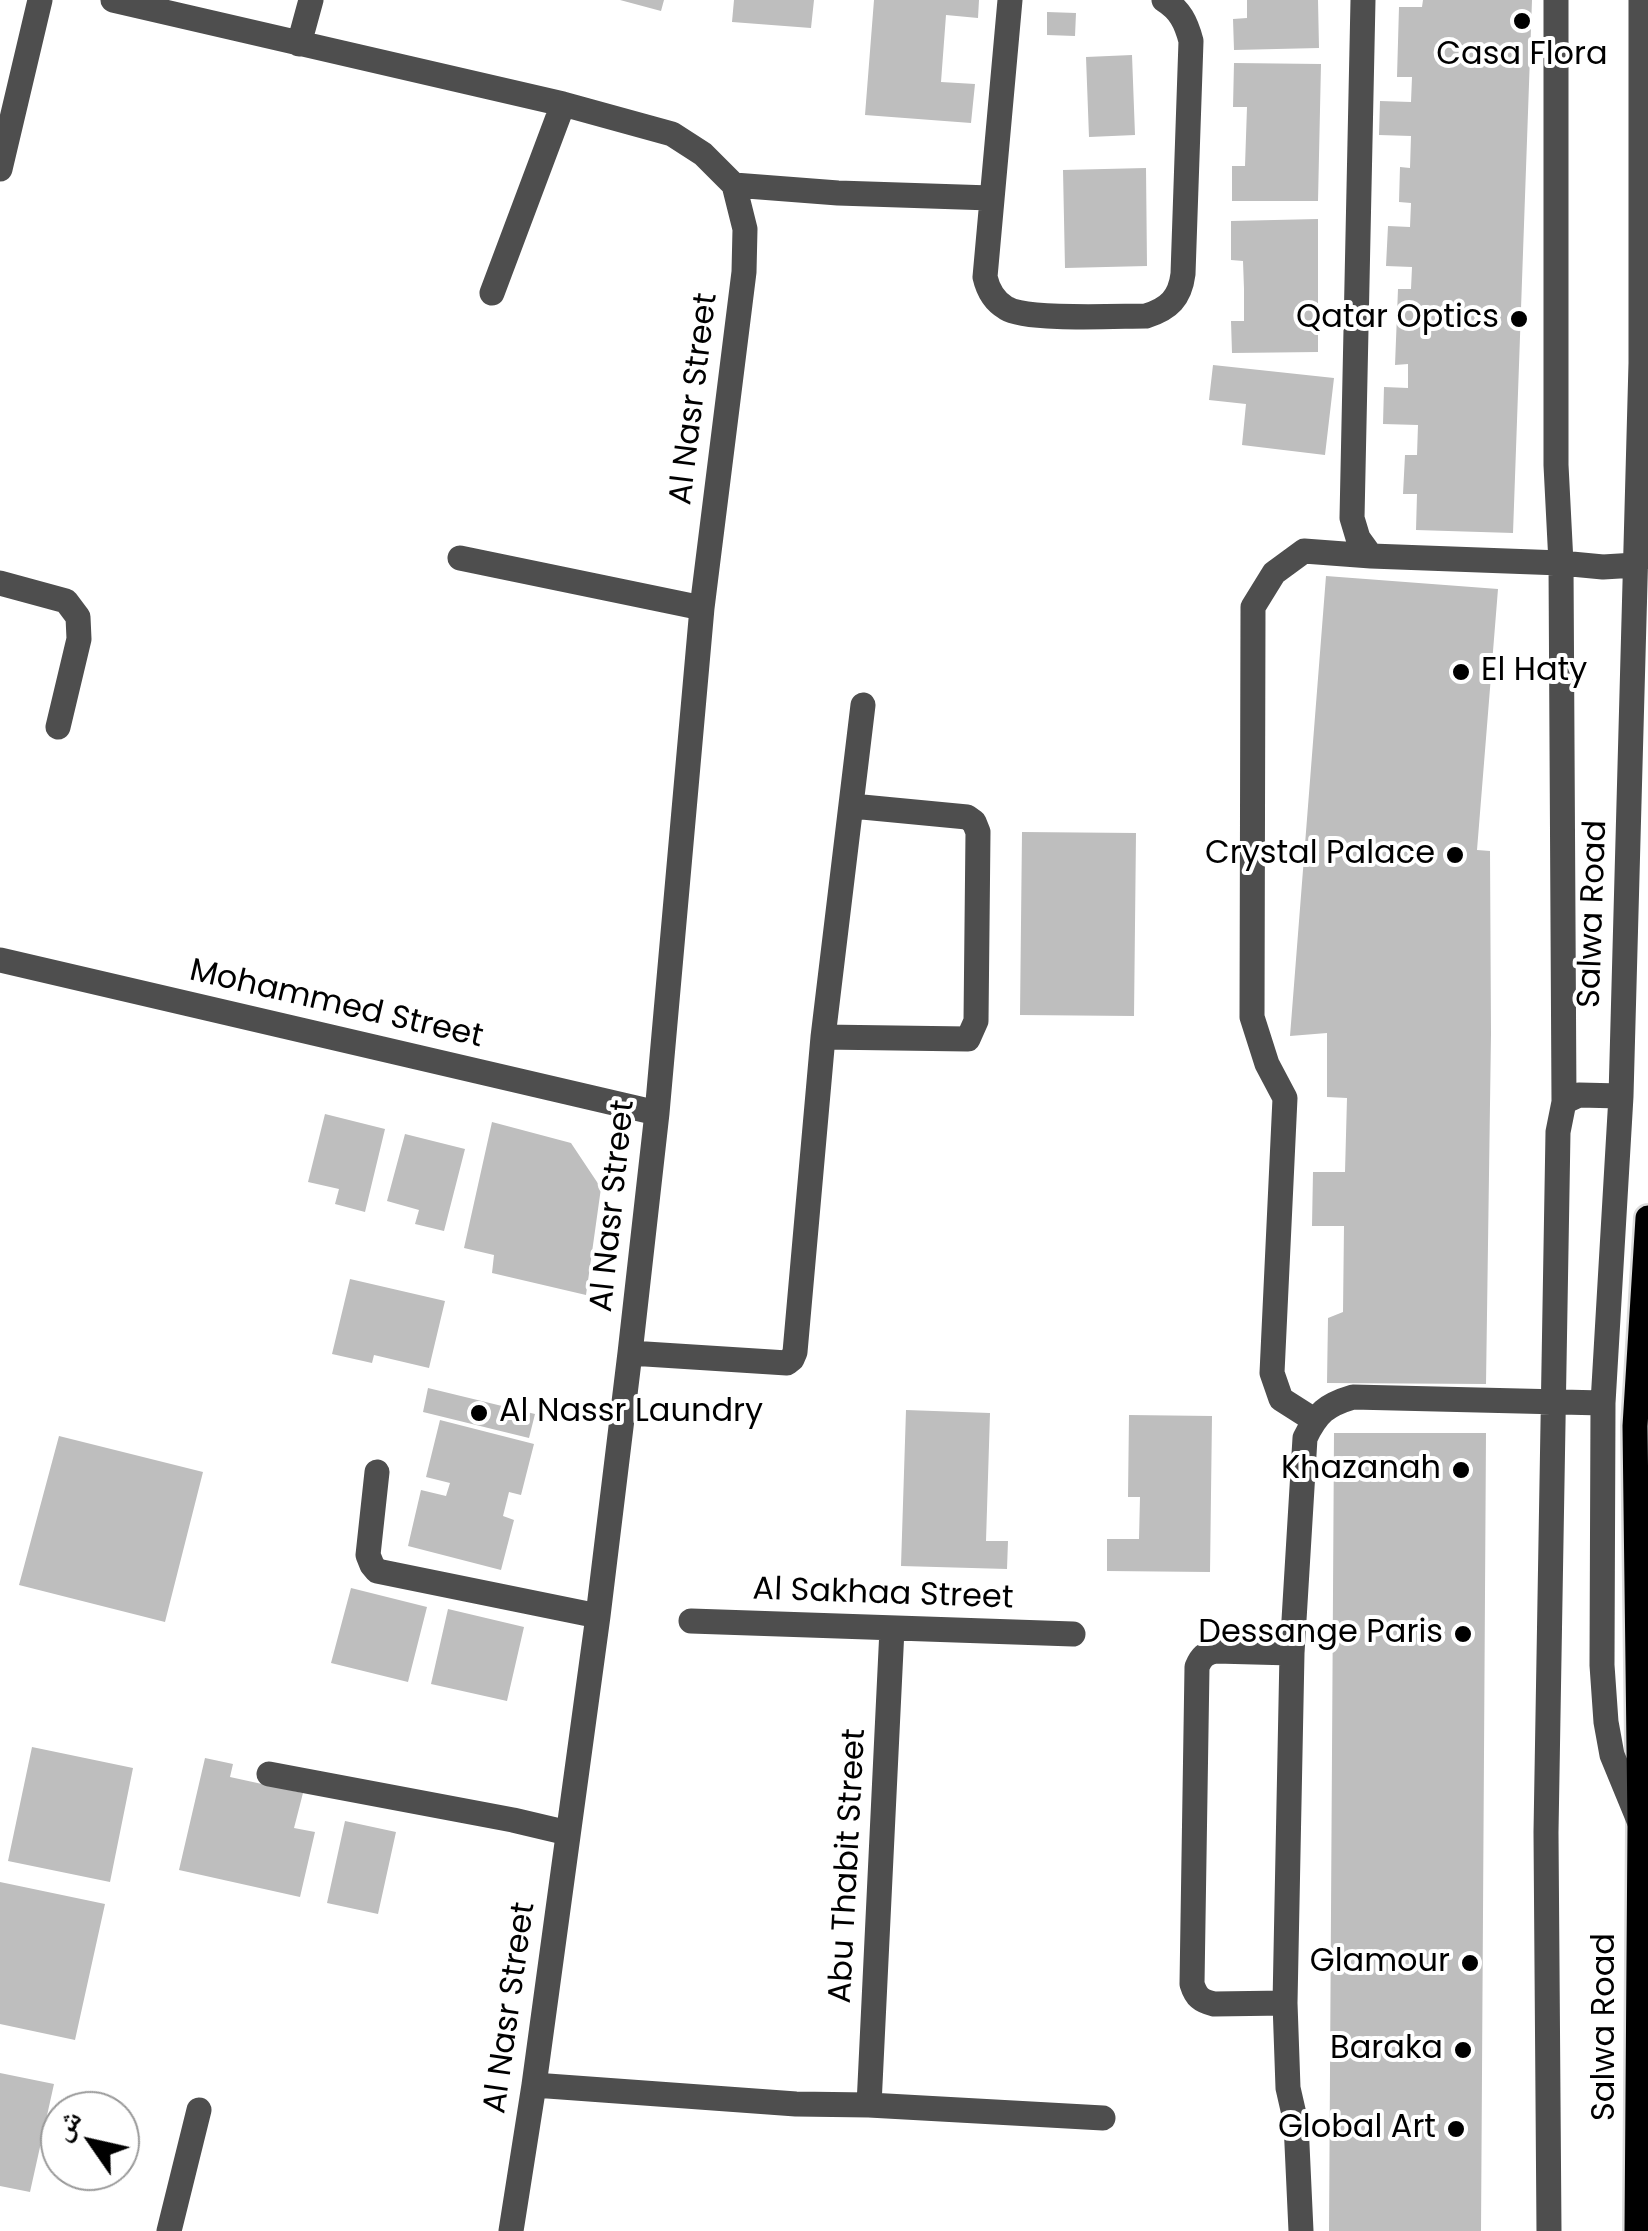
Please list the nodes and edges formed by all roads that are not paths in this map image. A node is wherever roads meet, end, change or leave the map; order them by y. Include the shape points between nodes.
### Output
1 (40, 0) edge
2 (113, 0) edge
3 (311, 0) edge
4 (1010, 0) edge
5 (1164, 0) edge
6 (1363, 0) edge
7 (1556, 0) edge
8 (1641, 0) edge
9 (299, 44) junction
10 (563, 104) junction
11 (0, 169) edge
12 (734, 185) junction
13 (992, 198) junction
14 (492, 292) dead end
15 (1371, 556) junction
16 (460, 558) dead end
17 (1561, 563) junction
18 (1636, 566) junction
19 (0, 583) edge
20 (702, 608) junction
21 (863, 705) dead end
22 (58, 727) dead end
23 (852, 806) junction
24 (1, 963) edge
25 (823, 1037) junction
26 (1622, 1096) junction
27 (1564, 1102) junction
28 (657, 1113) junction
29 (1648, 1218) edge
30 (630, 1353) junction
31 (1553, 1401) junction
32 (1604, 1403) junction
33 (1314, 1420) junction
34 (377, 1472) dead end
35 (598, 1616) junction
36 (691, 1621) dead end
37 (892, 1629) junction
38 (1073, 1634) dead end
39 (1292, 1653) junction
40 (269, 1774) dead end
41 (1640, 1824) junction
42 (568, 1833) junction
43 (1285, 2003) junction
44 (534, 2084) junction
45 (869, 2104) junction
46 (199, 2110) dead end
47 (1103, 2118) dead end
48 (168, 2231) edge
49 (511, 2231) edge
50 (1301, 2231) edge
51 (1549, 2231) edge
52 (1637, 2231) edge

1 - 11 street
2 - 9 street
3 - 9 street
4 - 13 street
5 - 13 street via 1186,22 1191,41 1183,274 1173,302 1146,316 1026,315 1004,307 984,277
6 - 15 street via 1352,518
7 - 17 street
8 - 18 street, Salwa Road
9 - 10 street
10 - 12 street via 672,134
10 - 14 street
12 - 13 street
12 - 20 street, Al Nasr Street via 745,228 744,272
15 - 17 street
15 - 33 street via 1304,552 1274,573 1252,607 1252,1017 1284,1098 1272,1373 1281,1399
16 - 20 street
17 - 18 street
17 - 27 street
18 - 26 street, Salwa Road
19 - 22 street via 66,601 78,617
20 - 28 street, Al Nasr Street
21 - 23 street
23 - 25 street
23 - 25 street via 974,822 976,1022 968,1039
24 - 28 street, Mohammed Street
25 - 30 street via 792,1360
26 - 27 street via 1579,1095
26 - 32 street, Salwa Road
27 - 31 street
28 - 30 street, Al Nasr Street
29 - 41 main road, Salwa Road via 1635,1426
30 - 35 street, Al Nasr Street
31 - 32 street
31 - 33 street via 1353,1397 1332,1403
31 - 51 street
32 - 41 street, Salwa Road via 1606,1722
33 - 39 street via 1305,1438
34 - 35 street via 368,1554 377,1571
35 - 42 street, Al Nasr Street
36 - 37 street, Al Sakhaa Street
37 - 38 street, Al Sakhaa Street
37 - 45 street, Abu Thabit Street
39 - 43 street
39 - 43 street via 1216,1651 1197,1667 1192,1984 1196,1995 1214,2004
40 - 42 street
41 - 52 main road, Salwa Road
42 - 44 street, Al Nasr Street
43 - 50 street
44 - 45 street
44 - 49 street, Al Nasr Street
45 - 47 street
46 - 48 street

